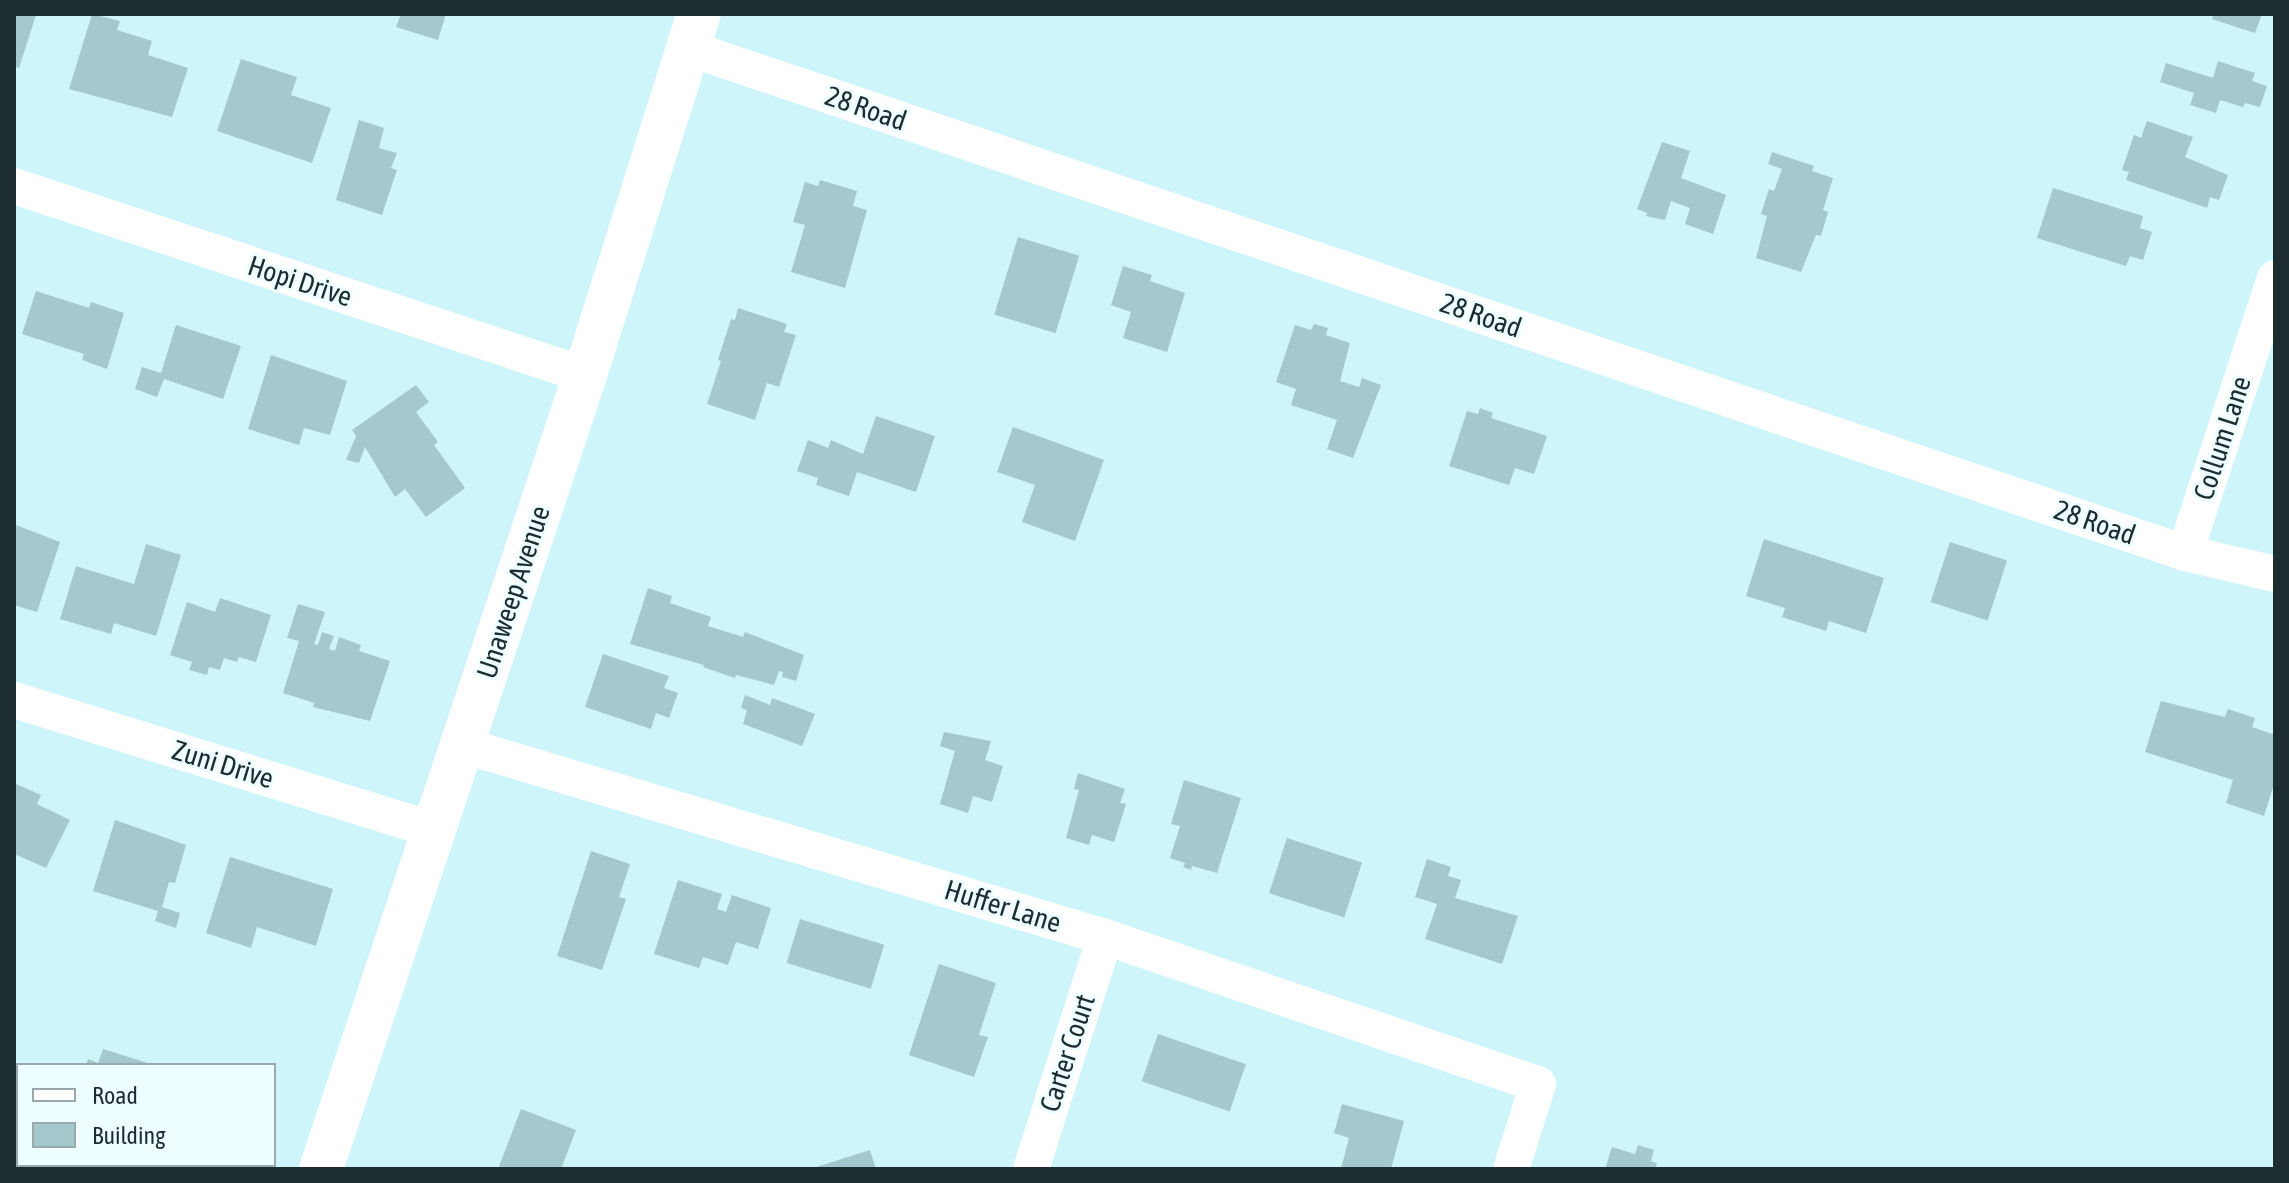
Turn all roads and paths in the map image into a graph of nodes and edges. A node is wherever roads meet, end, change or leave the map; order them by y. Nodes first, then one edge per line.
1 (694, 31) edge
2 (14, 186) edge
3 (2275, 278) edge
4 (585, 375) junction
5 (2185, 553) junction
6 (2275, 574) edge
7 (14, 700) edge
8 (462, 745) junction
9 (432, 829) junction
10 (1105, 937) junction
11 (321, 1169) edge
12 (1031, 1169) edge
13 (1511, 1169) edge

1 - 4 main road, Unaweep Avenue
1 - 5 street, 28 Road
2 - 4 street, Hopi Drive
3 - 5 street, Collum Lane
4 - 8 main road, Unaweep Avenue
5 - 6 street, 28 Road
7 - 9 street, Zuni Drive
8 - 9 main road, Unaweep Avenue
8 - 10 street, Huffer Lane
9 - 11 main road, Unaweep Avenue
10 - 12 street, Carter Court
10 - 13 street, Huffer Lane

